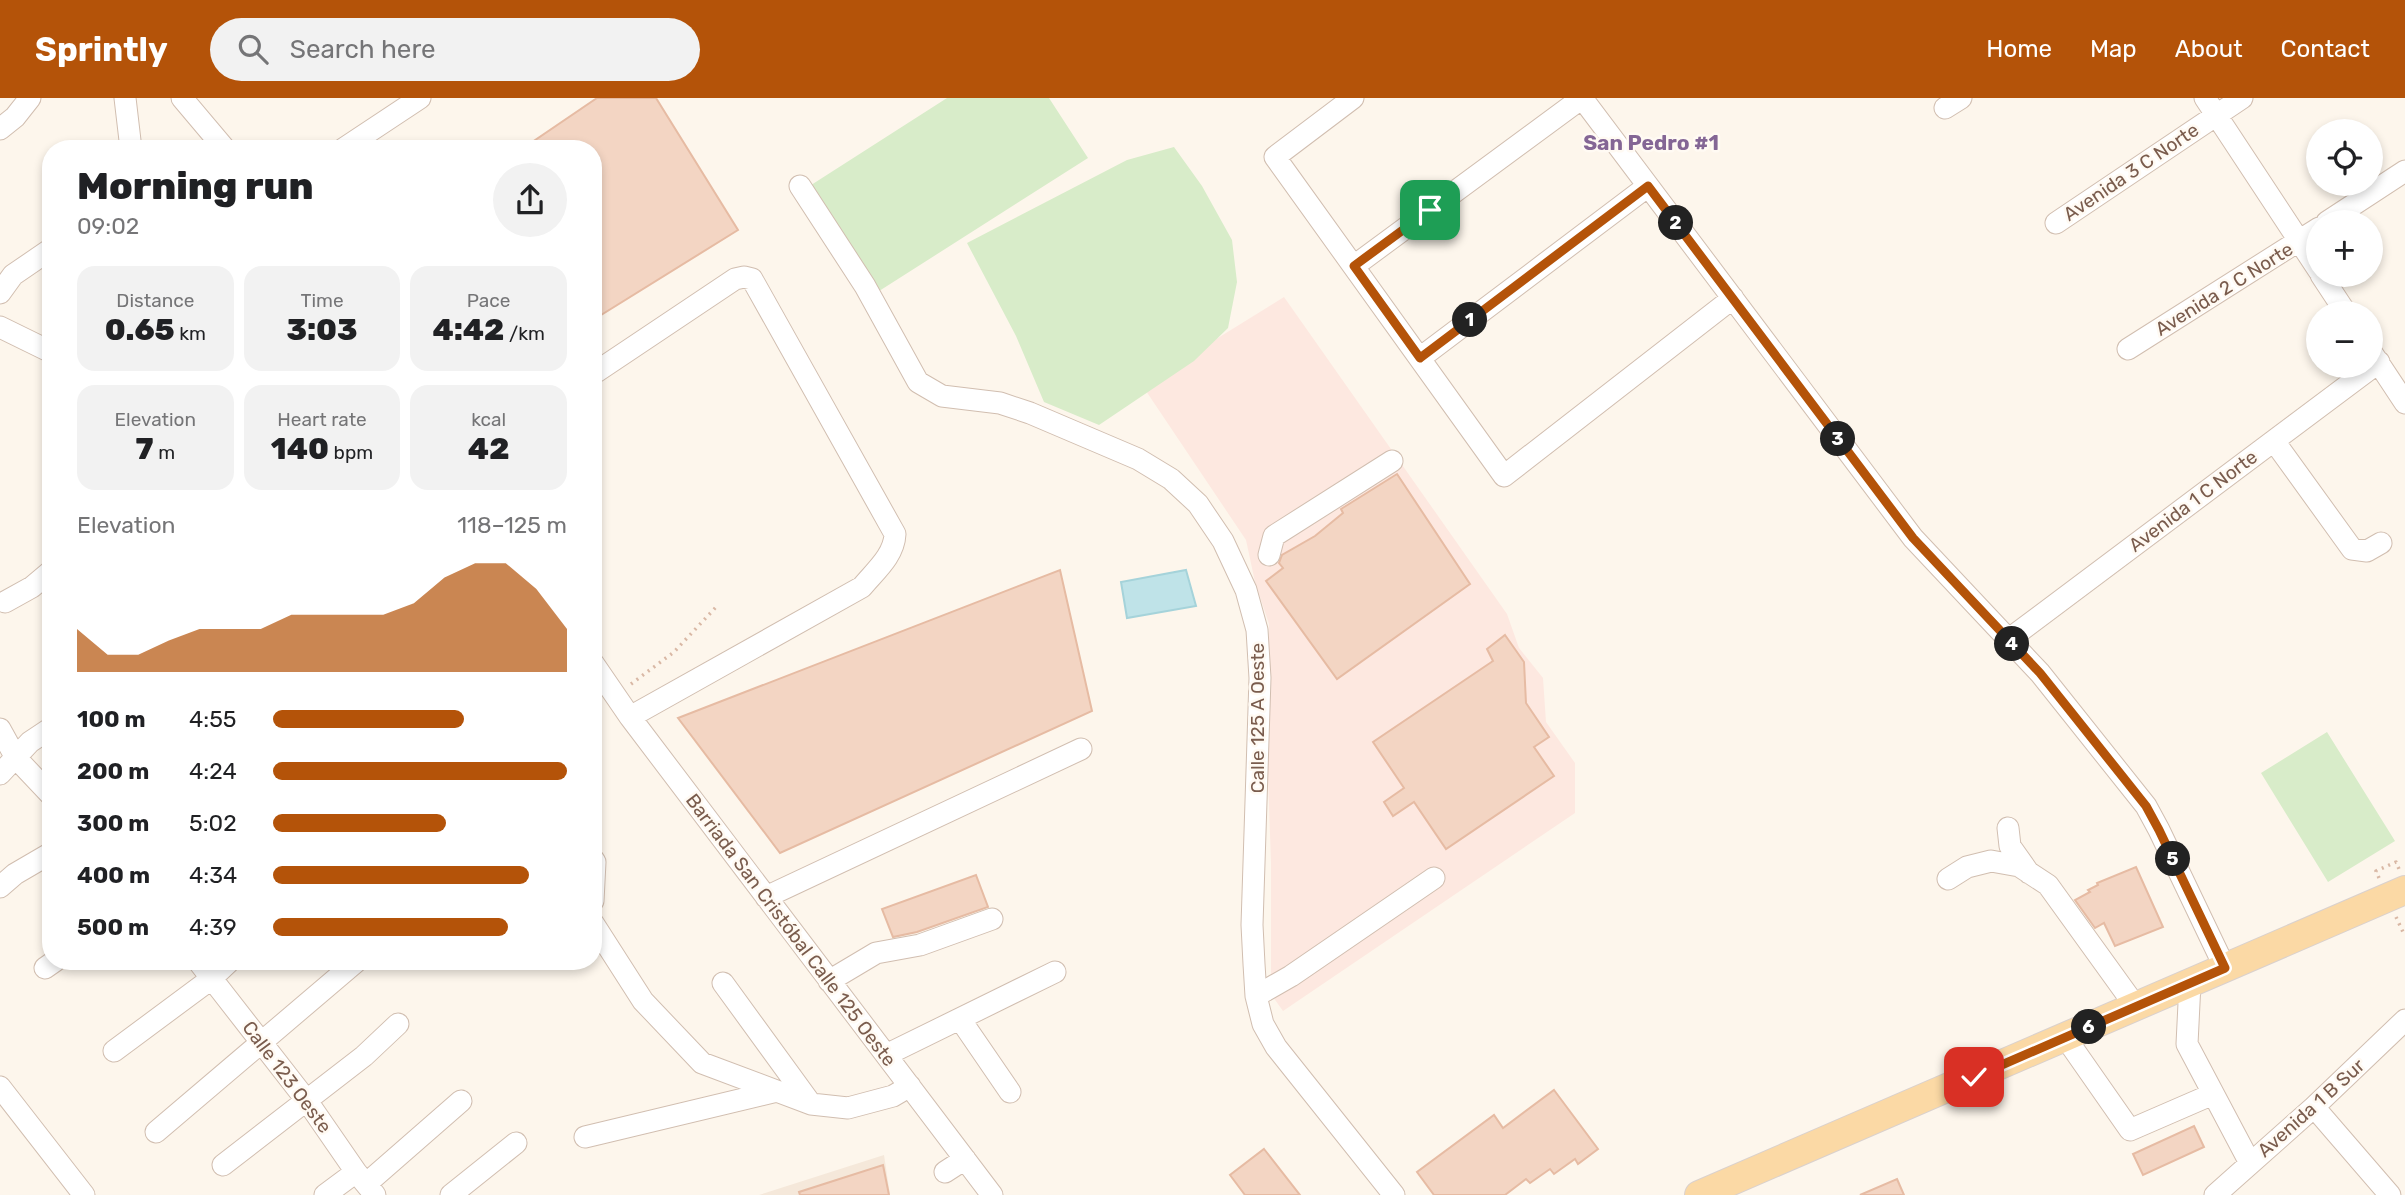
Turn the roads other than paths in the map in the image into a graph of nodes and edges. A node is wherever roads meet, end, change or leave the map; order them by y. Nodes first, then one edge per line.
1 (30, 98) edge
2 (125, 98) edge
3 (182, 98) edge
4 (419, 98) edge
5 (1353, 98) edge
6 (1582, 98) edge
7 (2242, 98) edge
8 (2211, 106) edge
9 (0, 129) edge
10 (130, 140) edge
11 (217, 140) edge
12 (356, 140) edge
13 (2405, 171) edge
14 (800, 186) dead end
15 (1648, 186) junction
16 (2346, 210) edge
17 (2056, 223) dead end
18 (2306, 236) edge
19 (2299, 241) junction
20 (2306, 252) edge
21 (42, 255) edge
22 (1354, 266) junction
23 (0, 293) edge
24 (1733, 298) junction
25 (0, 327) edge
26 (42, 348) edge
27 (2128, 349) dead end
28 (1420, 358) junction
29 (602, 368) edge
30 (2383, 369) edge
31 (2350, 378) edge
32 (2405, 403) edge
33 (2274, 441) junction
34 (1392, 461) dead end
35 (2381, 543) dead end
36 (1269, 555) dead end
37 (42, 579) edge
38 (2, 603) edge
39 (2007, 640) junction
40 (602, 676) edge
41 (630, 717) junction
42 (0, 729) edge
43 (42, 733) edge
44 (1081, 749) dead end
45 (16, 758) junction
46 (0, 774) edge
47 (42, 785) edge
48 (2008, 828) dead end
49 (42, 858) edge
50 (2029, 873) junction
51 (1434, 878) dead end
52 (1948, 879) dead end
53 (0, 887) edge
54 (2405, 890) edge
55 (766, 897) junction
56 (992, 919) dead end
57 (602, 937) edge
58 (2225, 968) junction
59 (204, 970) edge
60 (220, 970) edge
61 (346, 970) edge
62 (1055, 972) dead end
63 (211, 979) junction
64 (829, 981) junction
65 (723, 983) dead end
66 (2190, 983) junction
67 (1256, 996) junction
68 (2136, 1007) junction
69 (960, 1018) junction
70 (2405, 1020) edge
71 (398, 1024) dead end
72 (2065, 1037) junction
73 (261, 1043) junction
74 (114, 1051) dead end
75 (886, 1055) junction
76 (910, 1086) junction
77 (0, 1087) edge
78 (777, 1091) junction
79 (1010, 1092) dead end
80 (2213, 1094) junction
81 (307, 1101) junction
82 (461, 1101) dead end
83 (811, 1104) junction
84 (2314, 1107) junction
85 (156, 1132) dead end
86 (585, 1137) dead end
87 (516, 1143) dead end
88 (965, 1159) junction
89 (2250, 1163) junction
90 (223, 1165) dead end
91 (945, 1172) dead end
92 (365, 1184) edge
93 (84, 1195) edge
94 (325, 1195) edge
95 (451, 1195) edge
96 (992, 1195) edge
97 (1394, 1195) edge
98 (1699, 1195) edge
99 (2215, 1195) edge
100 (2389, 1195) edge

1 - 9 street
2 - 10 street
3 - 11 street
4 - 12 street
5 - 22 street
6 - 15 street
6 - 22 street
7 - 8 street, Avenida 3 C Norte
8 - 17 street, Avenida 3 C Norte
8 - 19 street
13 - 16 street
14 - 67 street, Calle 125 A Oeste
15 - 24 street
15 - 28 street
18 - 19 street, Avenida 2 C Norte
19 - 20 street
19 - 27 street, Avenida 2 C Norte
21 - 23 street
22 - 28 street
24 - 28 street
24 - 39 street
25 - 26 street
29 - 41 street
30 - 32 street
31 - 33 street, Avenida 1 C Norte
33 - 35 street
33 - 39 street, Avenida 1 C Norte
34 - 36 street
37 - 38 street
39 - 58 street
40 - 41 street, Barriada San Cristóbal Calle 125 Oeste
41 - 55 street, Barriada San Cristóbal Calle 125 Oeste
42 - 45 street
43 - 45 street
44 - 55 street
45 - 46 street
45 - 47 street
48 - 50 street
49 - 53 street
50 - 52 street
50 - 68 street
51 - 67 street
54 - 58 main road
55 - 64 street, Barriada San Cristóbal Calle 125 Oeste
56 - 64 street
57 - 78 street
58 - 66 main road
59 - 63 street, Calle 123 Oeste
60 - 63 street
61 - 73 street
62 - 69 street
63 - 73 street, Calle 123 Oeste
63 - 74 street
64 - 75 street, Barriada San Cristóbal Calle 125 Oeste
65 - 83 street
66 - 68 main road
66 - 80 street
67 - 97 street, Calle 125 A Oeste
68 - 72 main road
69 - 75 street
69 - 79 street
70 - 84 street, Avenida 1 B Sur
71 - 81 street
72 - 80 street
72 - 98 main road
73 - 81 street, Calle 123 Oeste
73 - 85 street
75 - 76 street, Barriada San Cristóbal Calle 125 Oeste
76 - 83 street
76 - 88 street, Barriada San Cristóbal Calle 125 Oeste
77 - 93 street
78 - 83 street
78 - 86 street
80 - 89 street
81 - 90 street
81 - 92 street, Calle 123 Oeste
82 - 92 street
84 - 89 street, Avenida 1 B Sur
84 - 100 street
87 - 95 street
88 - 91 street
88 - 96 street, Barriada San Cristóbal Calle 125 Oeste
89 - 99 street, Avenida 1 B Sur
92 - 94 street

